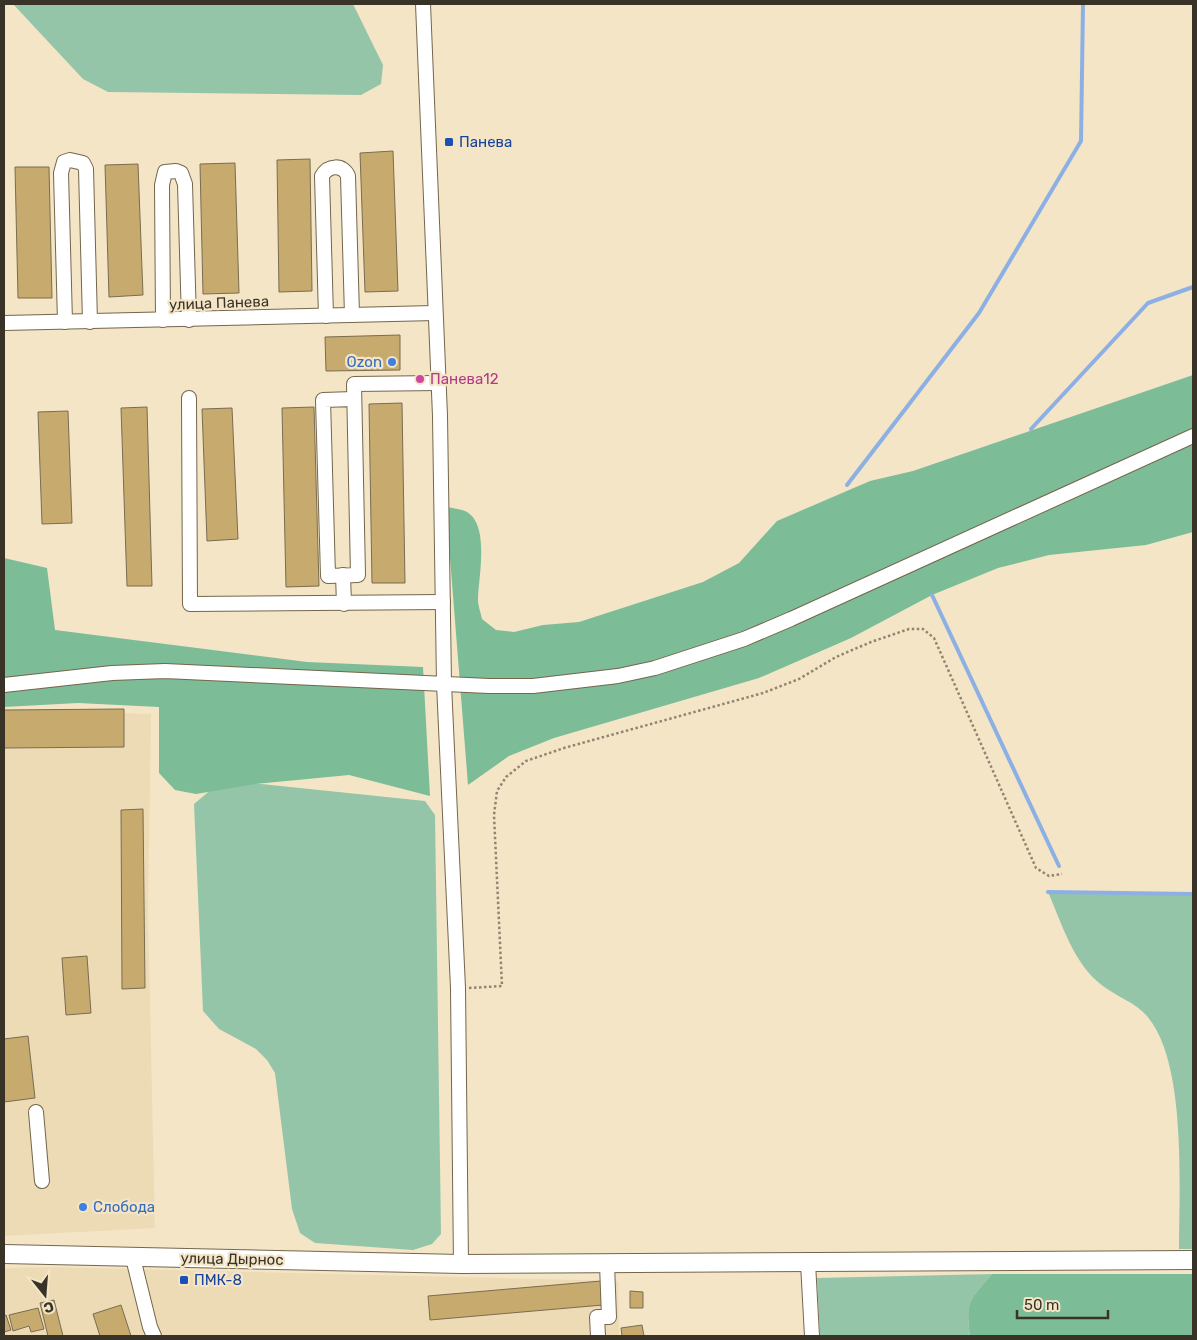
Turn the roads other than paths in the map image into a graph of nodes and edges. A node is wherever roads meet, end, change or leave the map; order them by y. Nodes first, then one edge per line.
1 (423, 4) edge
2 (435, 313) junction
3 (352, 315) junction
4 (326, 316) junction
5 (163, 320) junction
6 (189, 320) junction
7 (64, 322) junction
8 (90, 322) junction
9 (4, 323) edge
10 (438, 383) junction
11 (189, 398) dead end
12 (354, 399) junction
13 (1193, 436) edge
14 (343, 576) junction
15 (443, 602) junction
16 (344, 604) junction
17 (444, 684) junction
18 (4, 685) edge
19 (36, 1112) dead end
20 (42, 1180) dead end
21 (4, 1254) edge
22 (133, 1258) junction
23 (1193, 1260) edge
24 (808, 1263) junction
25 (461, 1264) junction
26 (606, 1264) junction
27 (154, 1336) edge
28 (598, 1336) edge
29 (812, 1336) edge

1 - 2 street
2 - 3 street, улица Панева
2 - 10 street
3 - 4 street, улица Панева
3 - 4 street
4 - 6 street, улица Панева
5 - 6 street, улица Панева
5 - 6 street
5 - 8 street, улица Панева
7 - 8 street, улица Панева
7 - 8 street
7 - 9 street, улица Панева
10 - 12 street
10 - 15 street
11 - 16 street
12 - 14 street
12 - 14 street
13 - 17 street
14 - 16 street
15 - 16 street
15 - 17 street
17 - 18 street
17 - 25 street
19 - 20 street
21 - 22 main road, улица Дырнос
22 - 25 main road, улица Дырнос
22 - 27 street
23 - 24 main road, улица Дырнос
24 - 26 main road, улица Дырнос
24 - 29 street
25 - 26 main road, улица Дырнос
26 - 28 street

